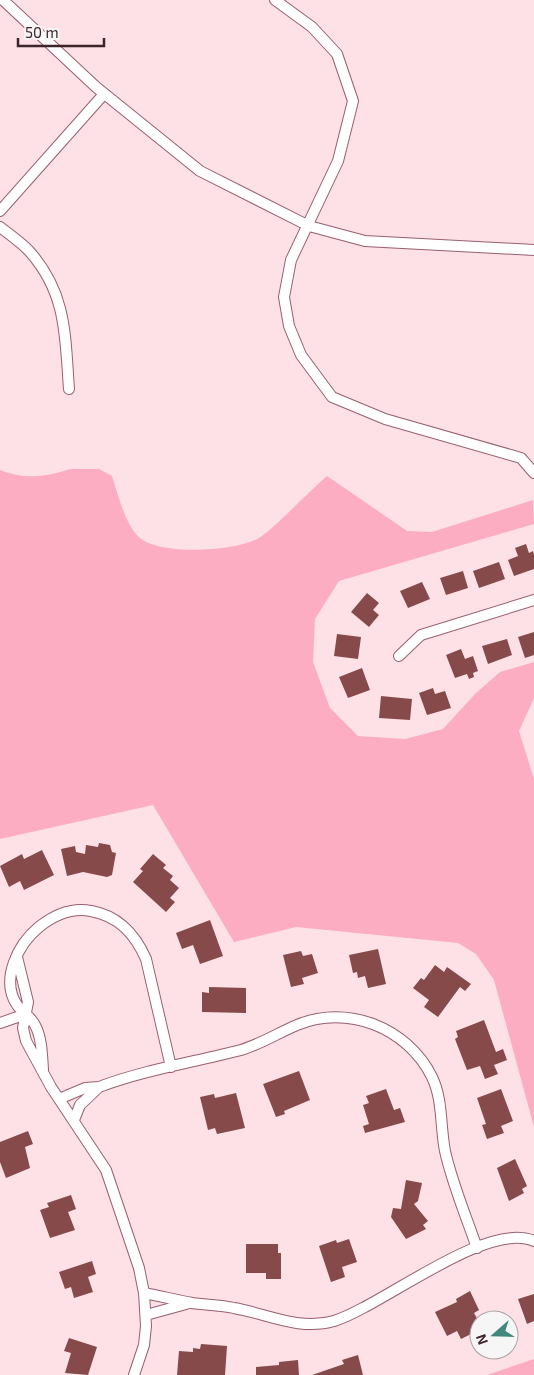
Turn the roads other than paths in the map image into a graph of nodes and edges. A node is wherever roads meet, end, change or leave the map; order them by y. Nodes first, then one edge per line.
1 (3, 0) edge
2 (275, 0) edge
3 (104, 94) junction
4 (0, 210) edge
5 (309, 226) junction
6 (0, 227) edge
7 (534, 250) edge
8 (68, 389) dead end
9 (534, 473) edge
10 (534, 600) edge
11 (399, 656) dead end
12 (26, 1014) junction
13 (0, 1023) edge
14 (171, 1067) junction
15 (99, 1087) junction
16 (59, 1098) junction
17 (74, 1120) junction
18 (531, 1236) edge
19 (477, 1248) junction
20 (144, 1293) junction
21 (192, 1303) junction
22 (146, 1315) junction
23 (134, 1375) edge

1 - 3 street
2 - 5 street
3 - 4 street
3 - 5 street
5 - 7 street
5 - 9 street
6 - 8 street
10 - 11 street
12 - 13 street
12 - 14 street
12 - 16 street
14 - 15 street
14 - 19 street
15 - 16 street
15 - 17 street
16 - 17 street
17 - 20 street
18 - 19 street
19 - 21 street
20 - 21 street
20 - 22 street
21 - 22 street
22 - 23 street

